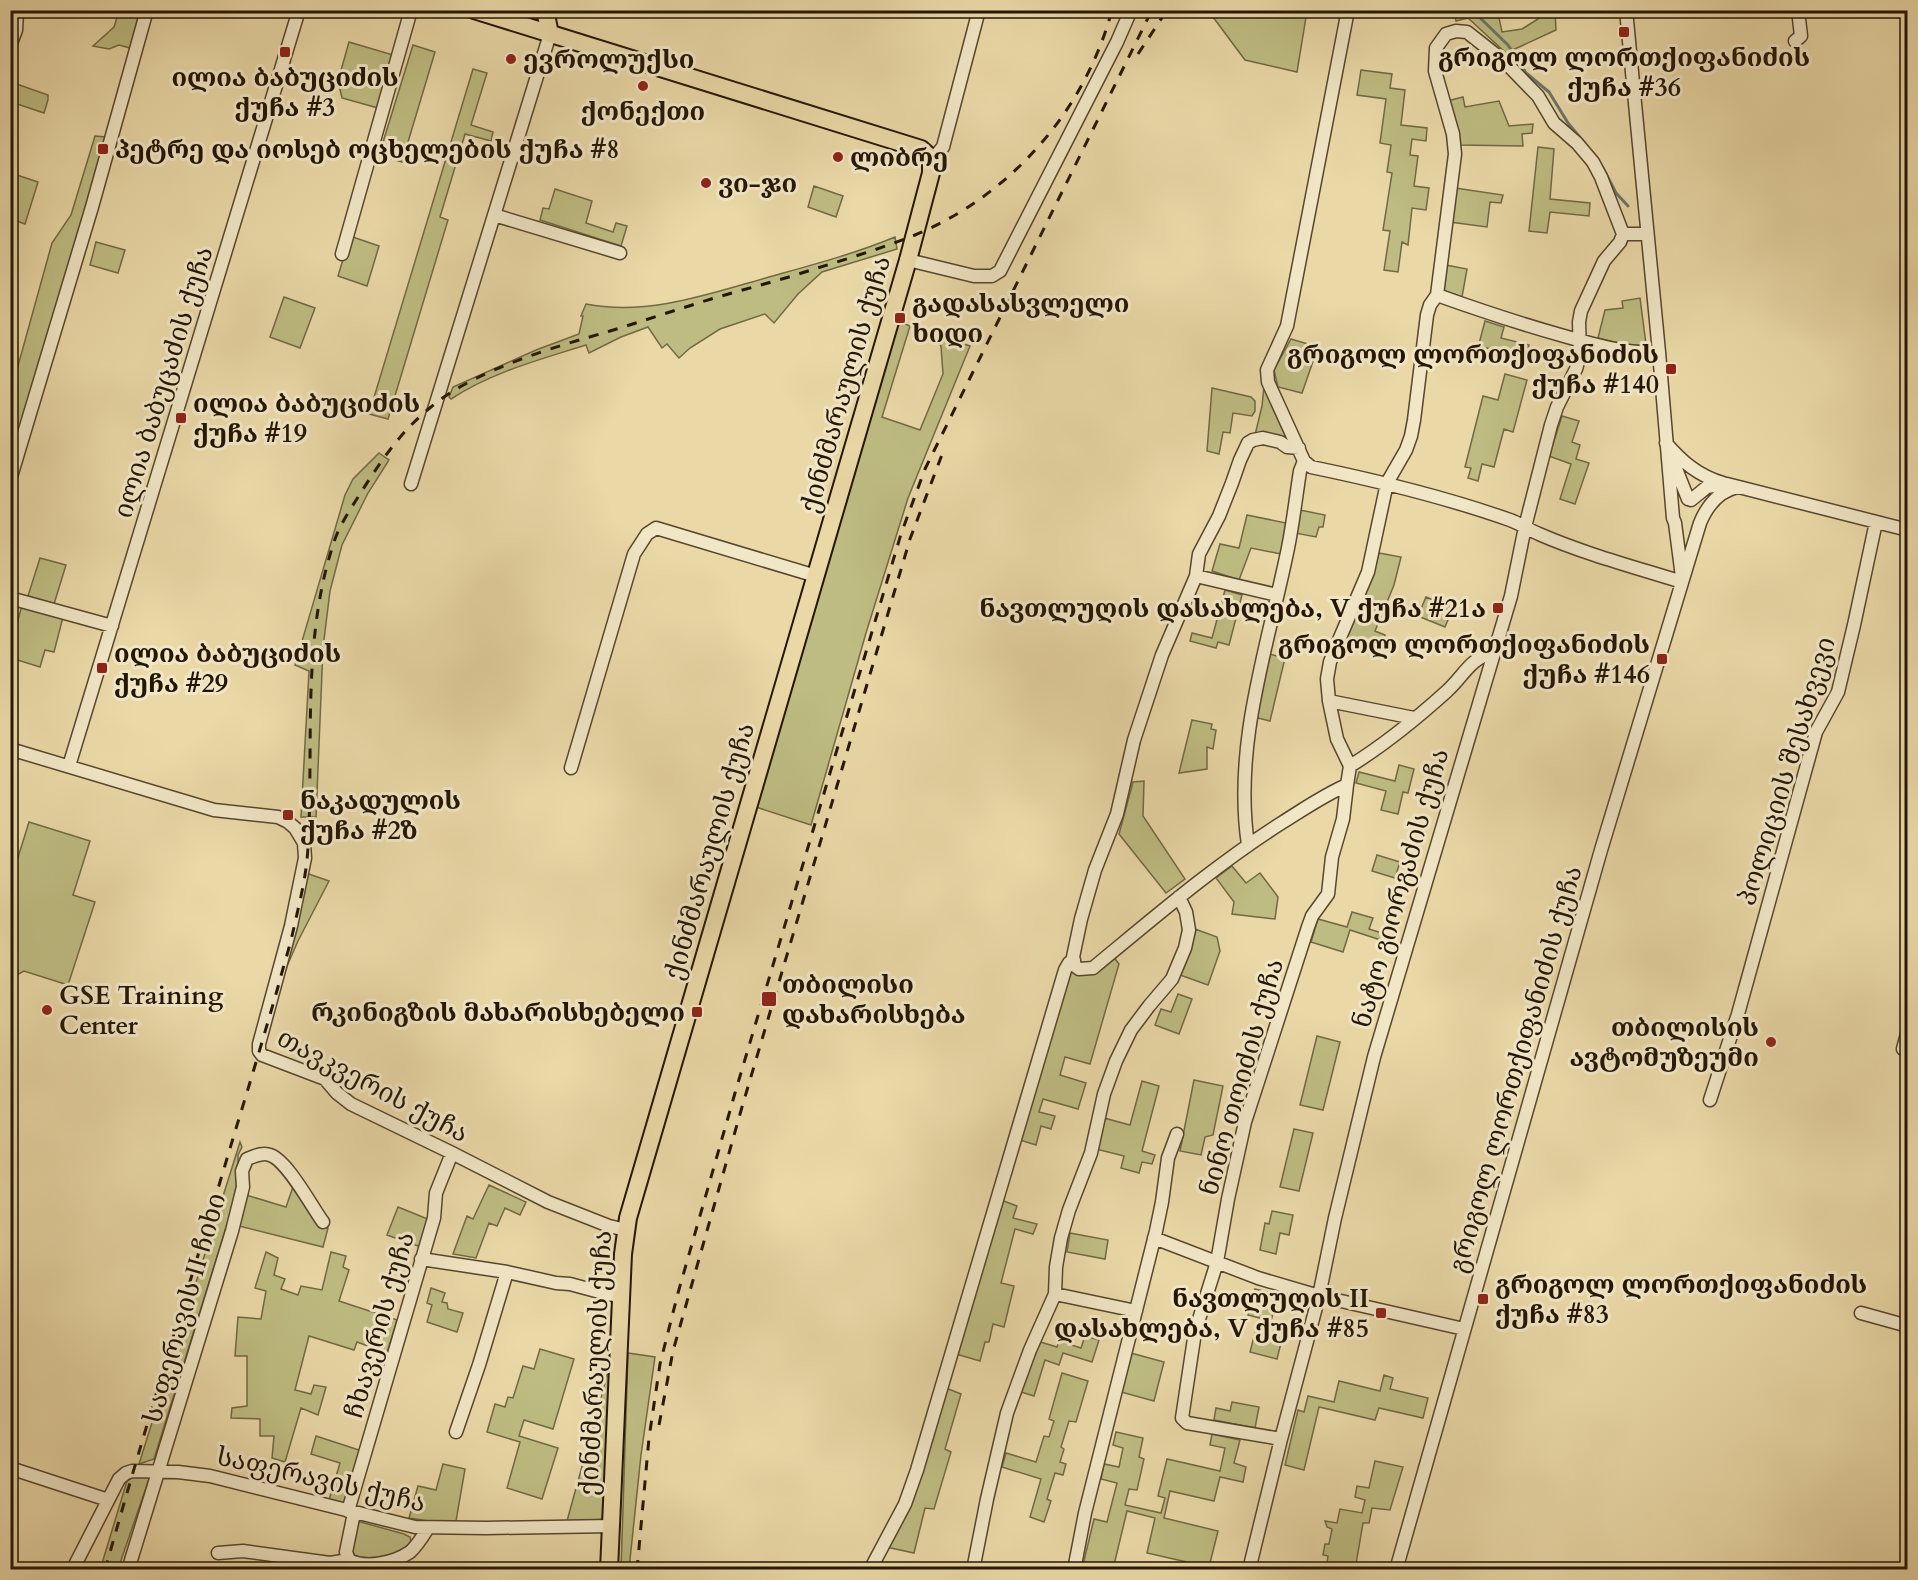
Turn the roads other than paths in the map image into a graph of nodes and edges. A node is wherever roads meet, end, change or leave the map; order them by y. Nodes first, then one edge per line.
1 (12, 10) edge
2 (147, 10) edge
3 (299, 10) edge
4 (411, 10) edge
5 (474, 10) edge
6 (545, 10) edge
7 (979, 10) edge
8 (1131, 10) edge
9 (1348, 10) edge
10 (1626, 10) edge
11 (1798, 10) edge
12 (550, 34) junction
13 (1795, 41) dead end
14 (10, 46) edge
15 (931, 158) junction
16 (494, 215) junction
17 (1623, 234) junction
18 (1647, 234) junction
19 (620, 253) dead end
20 (342, 254) dead end
21 (908, 260) junction
22 (1437, 295) junction
23 (1581, 341) junction
24 (1659, 352) junction
25 (1666, 443) junction
26 (1299, 448) junction
27 (1304, 461) junction
28 (10, 480) edge
29 (1388, 483) junction
30 (411, 484) dead end
31 (1732, 485) junction
32 (1690, 499) junction
33 (1674, 517) junction
34 (1701, 520) junction
35 (1876, 522) junction
36 (1525, 527) junction
37 (1908, 530) edge
38 (816, 576) junction
39 (1196, 576) junction
40 (1682, 582) junction
41 (1277, 595) junction
42 (10, 598) edge
43 (112, 626) junction
44 (1494, 651) junction
45 (1329, 701) junction
46 (1414, 718) junction
47 (10, 748) edge
48 (69, 766) junction
49 (1350, 766) junction
50 (571, 768) dead end
51 (1347, 785) junction
52 (1248, 845) junction
53 (1179, 897) junction
54 (1074, 960) junction
55 (1908, 1030) edge
56 (1903, 1049) dead end
57 (1710, 1100) dead end
58 (1177, 1134) dead end
59 (452, 1153) junction
60 (323, 1222) dead end
61 (626, 1230) junction
62 (1154, 1238) junction
63 (421, 1259) junction
64 (1217, 1262) junction
65 (507, 1272) junction
66 (1055, 1294) junction
67 (622, 1296) junction
68 (1319, 1296) junction
69 (1136, 1311) junction
70 (1861, 1313) dead end
71 (1908, 1326) edge
72 (1464, 1329) junction
73 (456, 1431) dead end
74 (1281, 1439) junction
75 (10, 1468) edge
76 (159, 1471) junction
77 (108, 1500) junction
78 (351, 1512) junction
79 (612, 1526) junction
80 (428, 1528) junction
81 (218, 1553) dead end
82 (348, 1560) junction
83 (75, 1569) edge
84 (128, 1569) edge
85 (609, 1569) edge
86 (870, 1569) edge
87 (973, 1569) edge
88 (1074, 1569) edge
89 (1249, 1569) edge
90 (1395, 1569) edge

1 - 14 street
2 - 28 street
3 - 43 street, ილია ბაბუცაძის ქუჩა
4 - 20 street
5 - 12 main road
6 - 12 main road
7 - 15 street
8 - 21 street
9 - 26 street
10 - 18 street, გრიგოლ ლორთქიფანიძის ქუჩა
11 - 13 street
12 - 15 main road
12 - 16 street
15 - 21 main road, ქინძმარაულის ქუჩა
16 - 19 street
16 - 30 street
17 - 18 street
17 - 22 street
17 - 23 street, ნატო გიორგაძის ქუჩა
18 - 24 street, გრიგოლ ლორთქიფანიძის ქუჩა
21 - 38 main road, ქინძმარაულის ქუჩა
22 - 23 street
22 - 29 street
23 - 24 street
23 - 36 street, ნატო გიორგაძის ქუჩა
24 - 25 street, გრიგოლ ლორთქიფანიძის ქუჩა
25 - 31 street
25 - 32 street, გრიგოლ ლორთქიფანიძის ქუჩა
25 - 33 street, გრიგოლ ლორთქიფანიძის ქუჩა
26 - 27 street
26 - 39 street
27 - 29 street
27 - 41 street
29 - 36 street
29 - 45 street
31 - 32 street
31 - 34 street
31 - 35 street
32 - 33 street
32 - 34 street
33 - 34 street
33 - 40 street, გრიგოლ ლორთქიფანიძის ქუჩა
34 - 40 street, გრიგოლ ლორთქიფანიძის ქუჩა
35 - 37 street
35 - 57 street, პოლიციის შესახვევი
36 - 40 street
36 - 44 street, ნატო გიორგაძის ქუჩა
38 - 50 street
38 - 61 main road, ქინძმარაულის ქუჩა
39 - 41 street
39 - 54 street
40 - 72 street, გრიგოლ ლორთქიფანიძის ქუჩა
41 - 52 street
42 - 43 street
43 - 48 street, ილია ბაბუცაძის ქუჩა
44 - 46 street
44 - 68 street, ნატო გიორგაძის ქუჩა
45 - 46 street
45 - 49 street
46 - 49 street
47 - 48 street
48 - 59 street, თავკვერის ქუჩა
49 - 51 street, ნინო თოიძის ქუჩა
51 - 52 street
51 - 64 street, ნინო თოიძის ქუჩა
52 - 53 street
53 - 54 street
53 - 66 street
54 - 86 street
55 - 56 street
58 - 62 street
59 - 61 street, თავკვერის ქუჩა
59 - 63 street, ჩხავერის ქუჩა
60 - 76 street, საფერავის II ჩიხი
61 - 67 main road, ქინძმარაულის ქუჩა
62 - 64 street
62 - 69 street
63 - 65 street
63 - 78 street, ჩხავერის ქუჩა
64 - 68 street
64 - 74 street, ნინო თოიძის ქუჩა
65 - 67 street
65 - 73 street
66 - 69 street
66 - 87 street
67 - 79 main road, ქინძმარაულის ქუჩა
68 - 72 street
68 - 74 street, ნატო გიორგაძის ქუჩა
69 - 88 street
70 - 71 street
72 - 90 street, გრიგოლ ლორთქიფანიძის ქუჩა
74 - 89 street, ნატო გიორგაძის ქუჩა
75 - 77 street
76 - 77 street, საფერავის ქუჩა
76 - 78 street, საფერავის ქუჩა
76 - 84 street
77 - 83 street
78 - 80 street, საფერავის ქუჩა
78 - 82 street, ჩხავერის ქუჩა
79 - 80 street, საფერავის ქუჩა
79 - 85 main road, ქინძმარაულის ქუჩა
80 - 82 street
81 - 82 street

